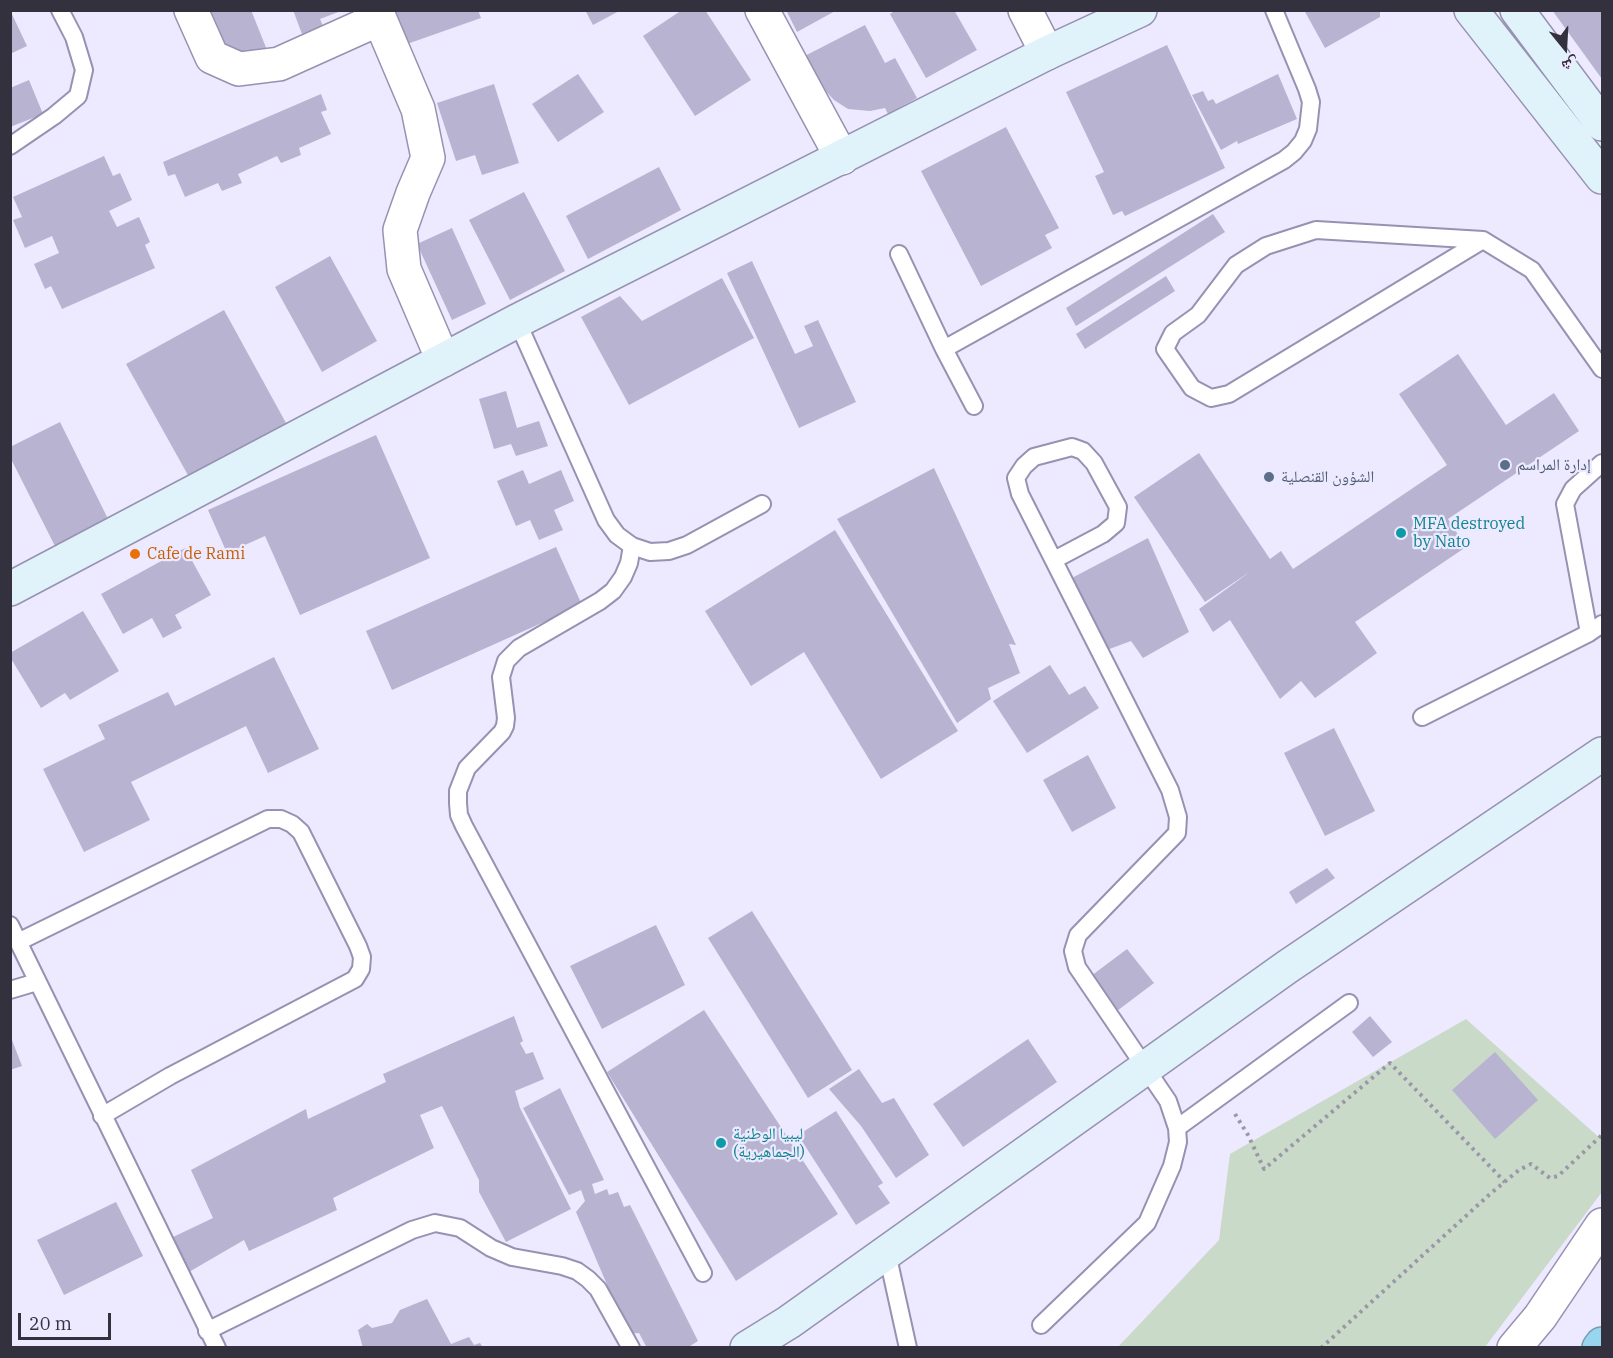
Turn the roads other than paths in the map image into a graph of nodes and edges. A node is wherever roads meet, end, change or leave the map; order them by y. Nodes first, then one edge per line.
1 (60, 10) edge
2 (191, 10) edge
3 (762, 10) edge
4 (1025, 10) edge
5 (1140, 10) edge
6 (1274, 10) edge
7 (1471, 10) edge
8 (1517, 10) edge
9 (378, 15) edge
10 (1047, 53) junction
11 (1602, 124) edge
12 (10, 146) edge
13 (842, 158) junction
14 (1602, 177) edge
15 (1483, 240) junction
16 (899, 254) dead end
17 (517, 321) junction
18 (944, 349) junction
19 (443, 360) junction
20 (1602, 369) edge
21 (974, 405) dead end
22 (1602, 463) edge
23 (762, 504) dead end
24 (632, 546) junction
25 (1054, 560) junction
26 (10, 589) edge
27 (1595, 629) edge
28 (1422, 717) dead end
29 (1602, 754) edge
30 (10, 925) edge
31 (18, 942) junction
32 (37, 982) junction
33 (10, 990) edge
34 (1349, 1003) dead end
35 (1146, 1068) junction
36 (102, 1116) junction
37 (1177, 1128) junction
38 (1602, 1225) edge
39 (887, 1252) junction
40 (703, 1273) dead end
41 (1041, 1325) dead end
42 (207, 1331) junction
43 (1602, 1344) edge
44 (217, 1347) edge
45 (631, 1347) edge
46 (747, 1347) edge
47 (908, 1347) edge
48 (1514, 1347) edge
49 (1599, 1347) edge

1 - 12 lane
2 - 9 street
3 - 13 street
4 - 10 street
5 - 10 main road
6 - 18 lane
7 - 14 main road
8 - 11 main road
9 - 19 street
10 - 13 main road
13 - 17 main road
15 - 15 lane
15 - 20 lane
16 - 18 lane
17 - 19 main road
17 - 24 lane
18 - 21 lane
19 - 26 main road
22 - 27 lane
23 - 24 lane
24 - 40 lane
25 - 25 lane
25 - 35 lane
27 - 28 lane
29 - 35 main road
30 - 31 lane
31 - 32 lane
31 - 36 lane
32 - 33 lane
32 - 36 lane
34 - 37 lane
35 - 37 lane
35 - 39 main road
36 - 42 lane
37 - 41 lane
38 - 48 street
39 - 46 main road
39 - 47 lane
42 - 44 lane
42 - 45 lane
43 - 49 highway

